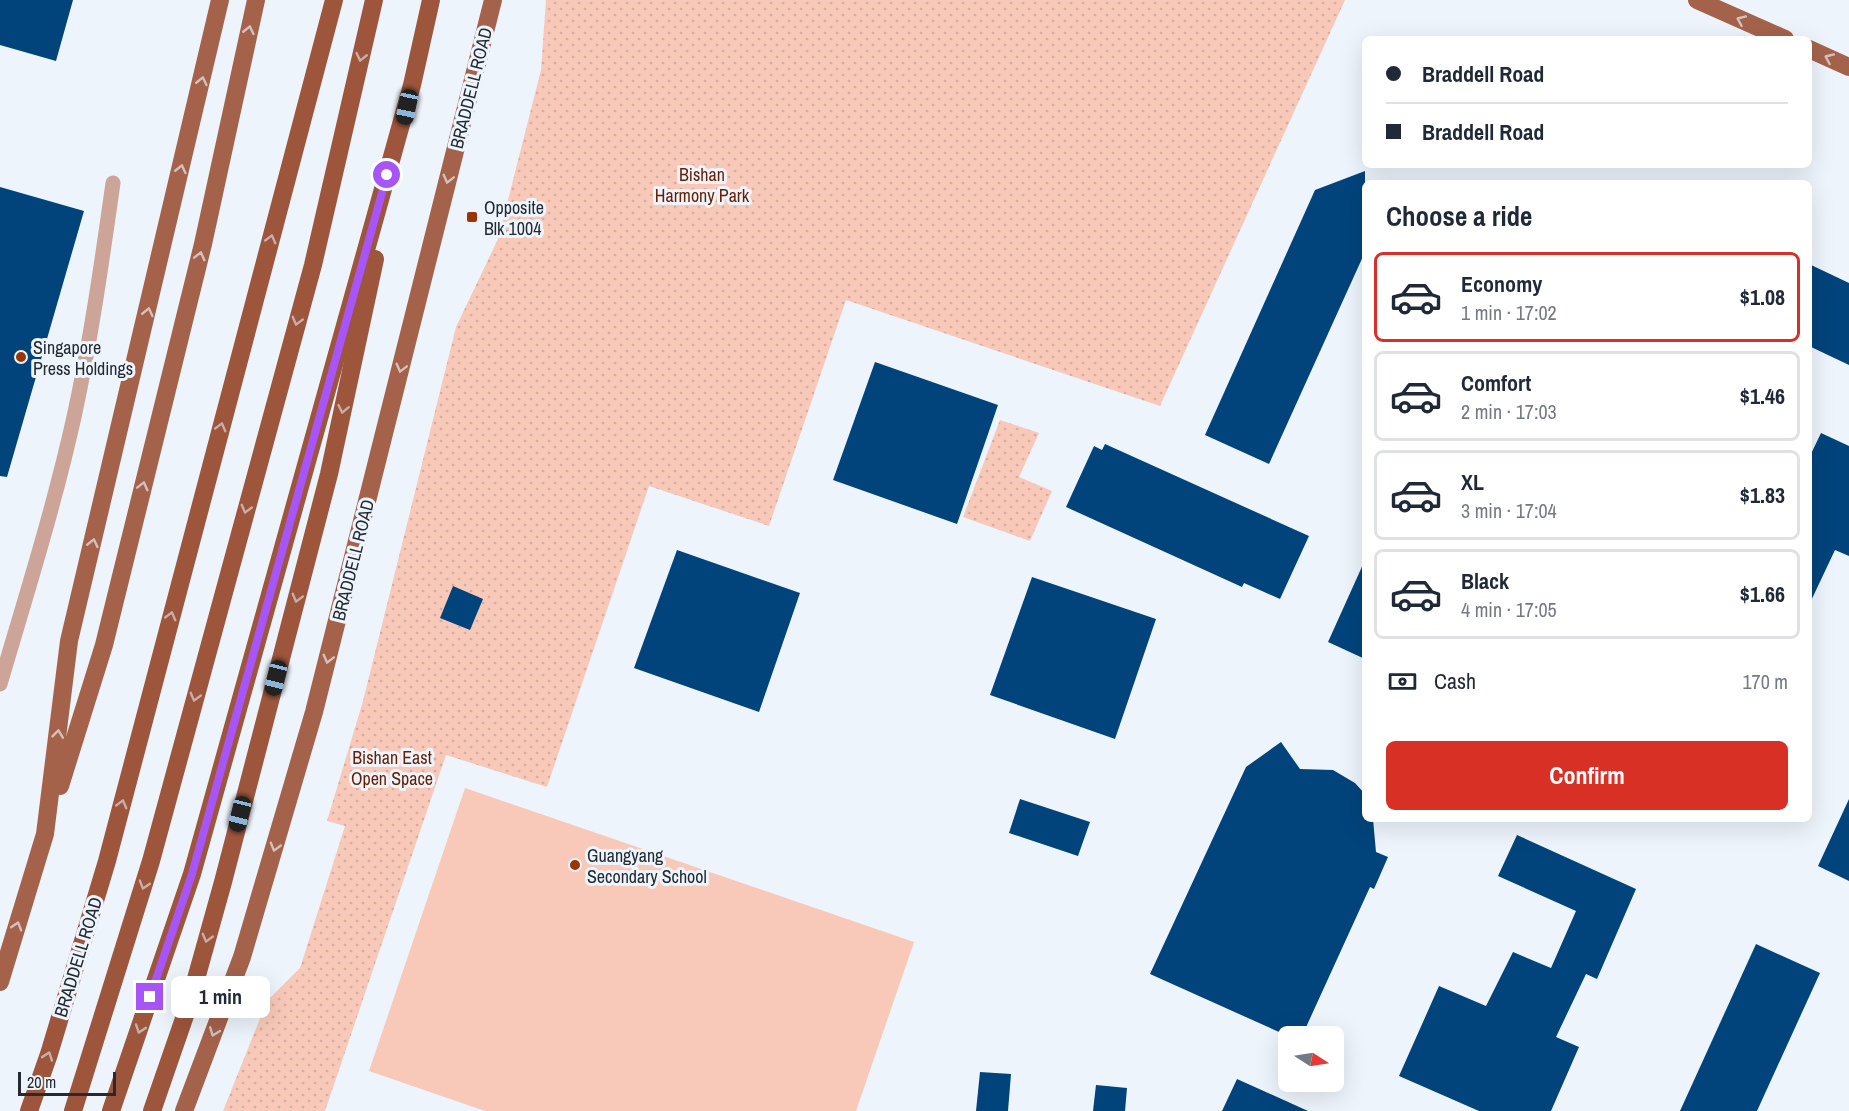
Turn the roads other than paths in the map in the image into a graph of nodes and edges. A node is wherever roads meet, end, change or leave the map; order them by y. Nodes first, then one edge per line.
1 (220, 0) edge
2 (256, 0) edge
3 (334, 0) edge
4 (374, 0) edge
5 (431, 0) edge
6 (493, 0) edge
7 (1697, 0) edge
8 (1778, 36) edge
9 (1812, 50) edge
10 (1849, 67) edge
11 (412, 85) junction
12 (113, 183) dead end
13 (0, 684) edge
14 (45, 834) junction
15 (0, 982) edge
16 (29, 1111) edge
17 (72, 1111) edge
18 (111, 1111) edge
19 (152, 1111) edge
20 (184, 1111) edge

14 -> 1 main road
14 -> 2 main road
16 -> 3 highway, BRADDELL ROAD
4 -> 17 highway
5 - 11 highway
6 -> 20 main road, BRADDELL ROAD
8 -> 7 main road
10 -> 9 main road
11 -> 18 highway
11 -> 19 highway
12 - 13 lane
15 -> 14 main road

